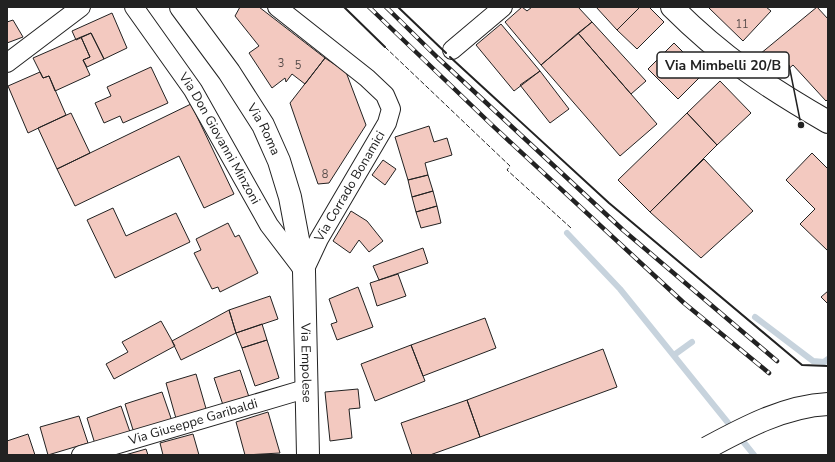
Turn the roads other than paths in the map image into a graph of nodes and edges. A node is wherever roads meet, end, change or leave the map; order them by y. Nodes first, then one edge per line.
1 (81, 7) edge
2 (134, 7) edge
3 (181, 7) edge
4 (277, 7) edge
5 (503, 7) edge
6 (672, 7) edge
7 (452, 50) dead end
8 (7, 63) edge
9 (828, 122) edge
10 (304, 271) junction
11 (306, 389) junction
12 (828, 404) edge
13 (81, 455) edge
14 (308, 455) edge
15 (695, 455) edge

1 - 8 street
2 - 10 street, Via Don Giovanni Minzoni
3 - 10 main road, Via Roma
4 - 10 street, Via Corrado Bonamici
5 - 7 street
6 - 9 main road
10 - 11 main road, Via Empolese
11 - 13 street, Via Giuseppe Garibaldi
11 - 14 main road, Via Empolese
12 - 15 main road, bridge

